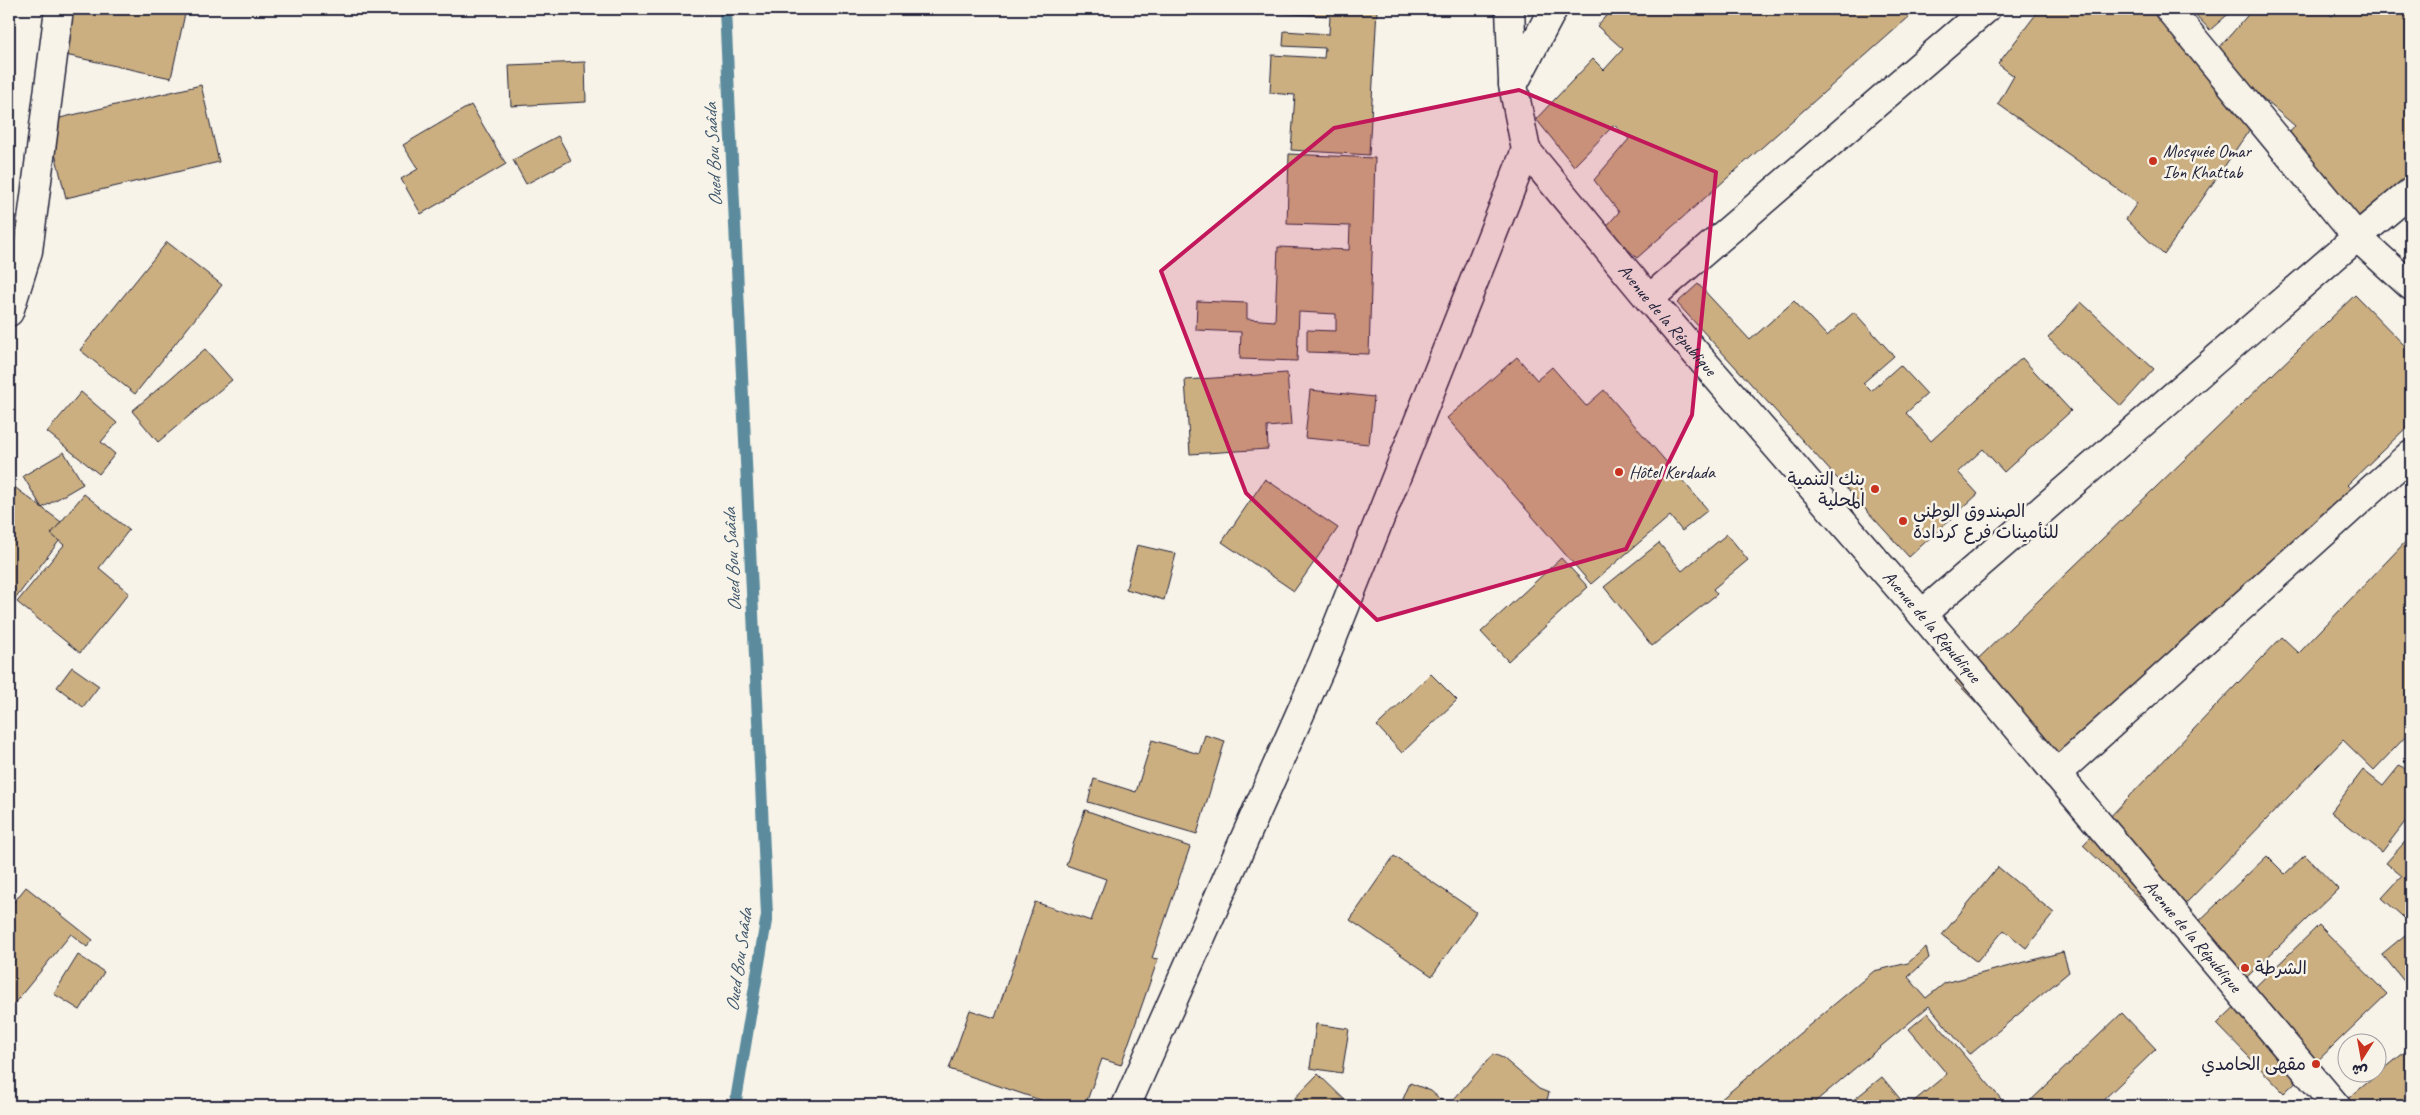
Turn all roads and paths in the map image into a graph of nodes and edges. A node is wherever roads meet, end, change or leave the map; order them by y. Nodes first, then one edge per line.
1 (59, 9) edge
2 (1510, 9) edge
3 (1553, 9) edge
4 (1986, 9) edge
5 (2169, 9) edge
6 (1513, 85) junction
7 (1526, 150) junction
8 (2411, 192) edge
9 (2357, 237) junction
10 (2411, 286) edge
11 (1649, 299) junction
12 (9, 312) edge
13 (2411, 454) edge
14 (1922, 614) junction
15 (2056, 774) junction
16 (1126, 1106) edge
17 (2336, 1106) edge

1 - 12 street
2 - 6 street
3 - 6 street
4 - 11 street
5 - 9 street
6 - 7 street
7 - 11 street, Avenue de la République
7 - 16 street
8 - 9 street
9 - 10 street
9 - 14 street
11 - 14 street, Avenue de la République
13 - 15 street
14 - 15 street, Avenue de la République
15 - 17 street, Avenue de la République

